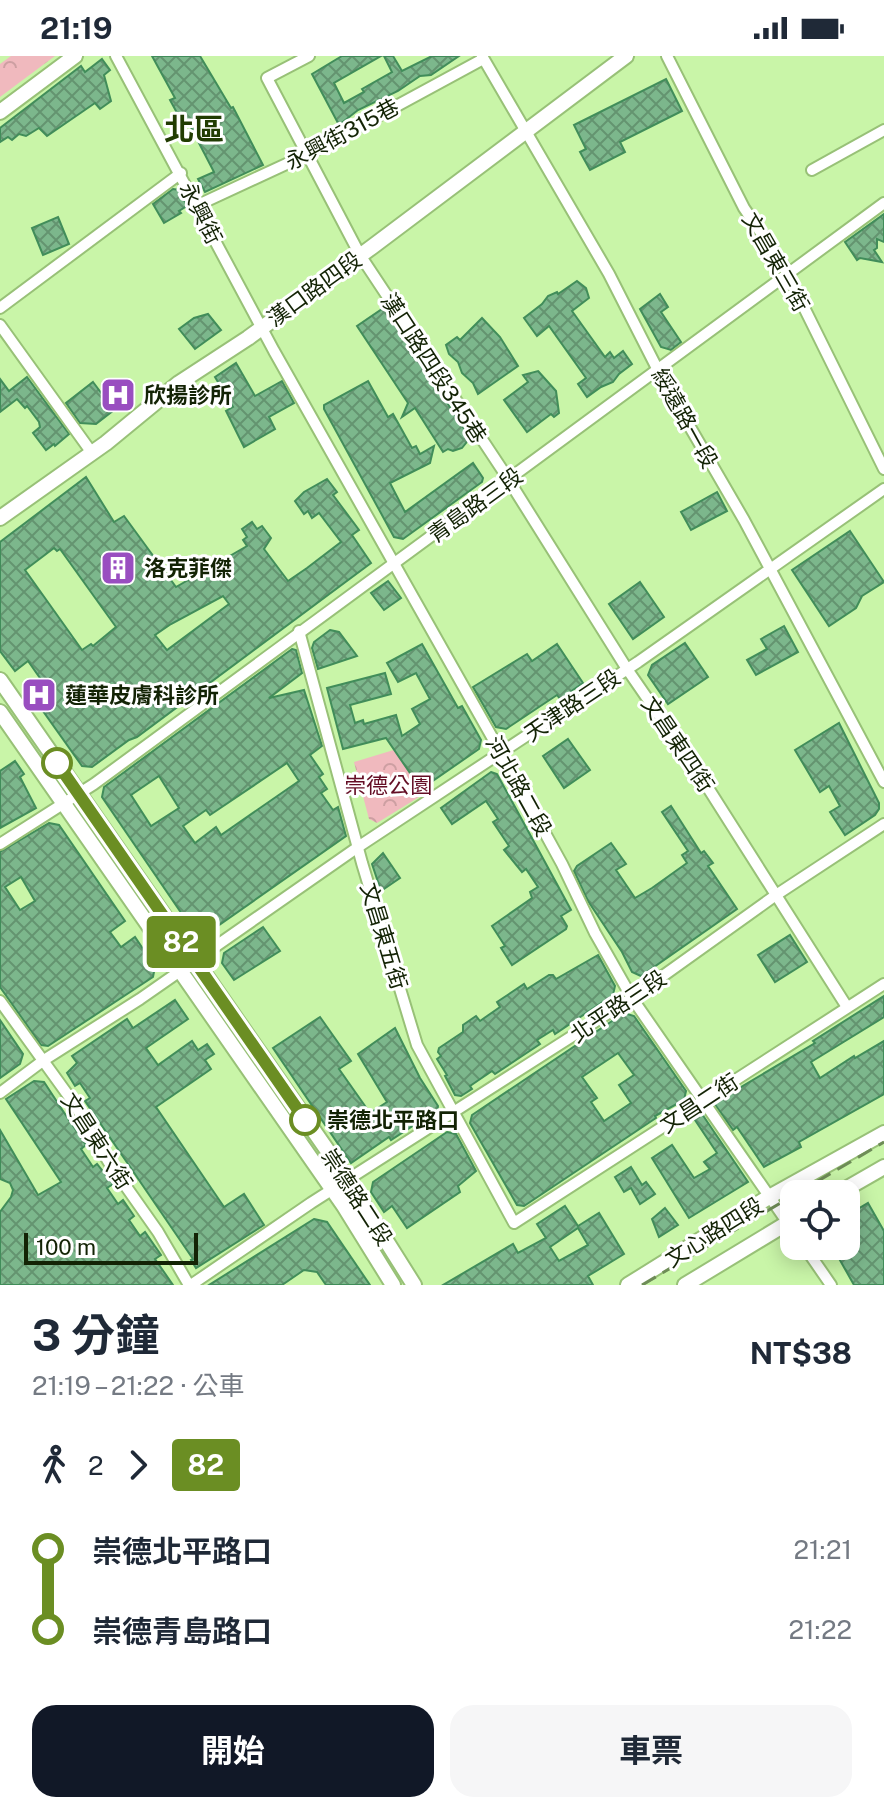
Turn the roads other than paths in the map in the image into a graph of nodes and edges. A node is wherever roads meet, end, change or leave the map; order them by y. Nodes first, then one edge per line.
1 (75, 56) edge
2 (116, 56) edge
3 (309, 56) edge
4 (626, 56) edge
5 (667, 56) edge
6 (482, 57) edge
7 (0, 112) edge
8 (884, 130) edge
9 (525, 132) junction
10 (308, 154) junction
11 (812, 170) dead end
12 (181, 173) junction
13 (884, 203) edge
14 (198, 205) junction
15 (360, 255) junction
16 (786, 275) junction
17 (0, 308) edge
18 (0, 325) edge
19 (261, 328) junction
20 (657, 369) junction
21 (92, 453) junction
22 (884, 469) edge
23 (508, 481) junction
24 (884, 489) edge
25 (0, 518) edge
26 (393, 564) junction
27 (770, 570) junction
28 (299, 631) junction
29 (627, 669) junction
30 (0, 680) edge
31 (0, 712) edge
32 (501, 753) junction
33 (884, 782) edge
34 (80, 795) junction
35 (65, 805) junction
36 (884, 824) edge
37 (0, 844) edge
38 (358, 847) junction
39 (776, 895) junction
40 (195, 961) junction
41 (178, 972) junction
42 (884, 984) edge
43 (632, 998) junction
44 (0, 1001) edge
45 (847, 1007) junction
46 (44, 1060) junction
47 (0, 1093) edge
48 (703, 1100) junction
49 (455, 1112) junction
50 (884, 1133) edge
51 (884, 1167) edge
52 (348, 1180) junction
53 (860, 1181) edge
54 (332, 1190) junction
55 (769, 1197) junction
56 (780, 1210) edge
57 (514, 1223) joint
58 (780, 1231) edge
59 (814, 1260) edge
60 (190, 1285) edge
61 (393, 1285) edge
62 (414, 1285) edge
63 (628, 1285) edge
64 (685, 1285) edge
65 (831, 1285) edge

1 - 7 main road
2 - 12 street, 永興街
3 - 10 street, 漢口路四段345巷
4 - 9 main road, 漢口路四段
5 - 16 street, 文昌東三街
6 - 9 street, 綏遠路一段
6 - 10 street, 永興街315巷
8 - 11 street
9 - 15 main road, 漢口路四段
9 - 20 street, 綏遠路一段
10 - 14 street, 永興街315巷
10 - 15 street, 漢口路四段345巷
12 - 14 street, 永興街
12 - 17 street
13 - 16 street, 青島路三段
14 - 19 street, 永興街
15 - 19 main road, 漢口路四段
15 - 23 street, 漢口路四段345巷
16 - 20 street, 青島路三段
16 - 22 street, 文昌東三街
18 - 21 street
19 - 21 main road, 漢口路四段
19 - 26 street, 河北路二段
20 - 23 street, 青島路三段
20 - 27 street, 綏遠路一段
21 - 25 main road, 漢口路四段
23 - 26 street, 青島路三段
23 - 29 street, 文昌東四街
24 - 27 street, 天津路三段
26 - 28 street, 青島路三段
26 - 32 street, 河北路二段
27 - 29 street, 天津路三段
27 - 33 street, 綏遠路一段
28 - 34 street, 青島路三段
28 - 38 street, 文昌東五街
29 - 32 street, 天津路三段
29 - 39 street, 文昌東四街
30 - 34 main road, 崇德路二段
31 - 35 main road, 崇德路二段
32 - 38 street, 天津路三段
32 - 43 street, 河北路二段
34 - 35 street, 青島路三段
34 - 40 main road, 崇德路二段
35 - 37 street, 青島路三段
35 - 41 main road, 崇德路二段
36 - 39 street, 北平路三段
38 - 40 street, 天津路三段
38 - 49 street, 文昌東五街
39 - 43 street, 北平路三段
39 - 45 street, 文昌東四街
40 - 41 street, 天津路三段
40 - 52 main road, 崇德路二段
41 - 46 street, 天津路三段
41 - 54 main road, 崇德路二段
42 - 45 street, 文昌二街
43 - 48 street, 河北路二段
43 - 49 street, 北平路三段
44 - 46 street, 文昌東六街
45 - 48 street, 文昌二街
46 - 47 street, 天津路三段
46 - 60 street, 文昌東六街
48 - 55 street, 河北路二段
48 - 57 street, 文昌二街
49 - 52 street, 北平路三段
49 - 57 street, 文昌東五街
50 - 55 main road, 文心路四段
51 - 53 main road
52 - 54 street, 北平路三段
52 - 62 main road, 崇德路二段
54 - 60 street, 北平路三段
54 - 61 main road, 崇德路二段
55 - 56 street, 河北路二段
55 - 63 main road, 文心路四段
58 - 64 main road, 文心路四段
59 - 65 street

